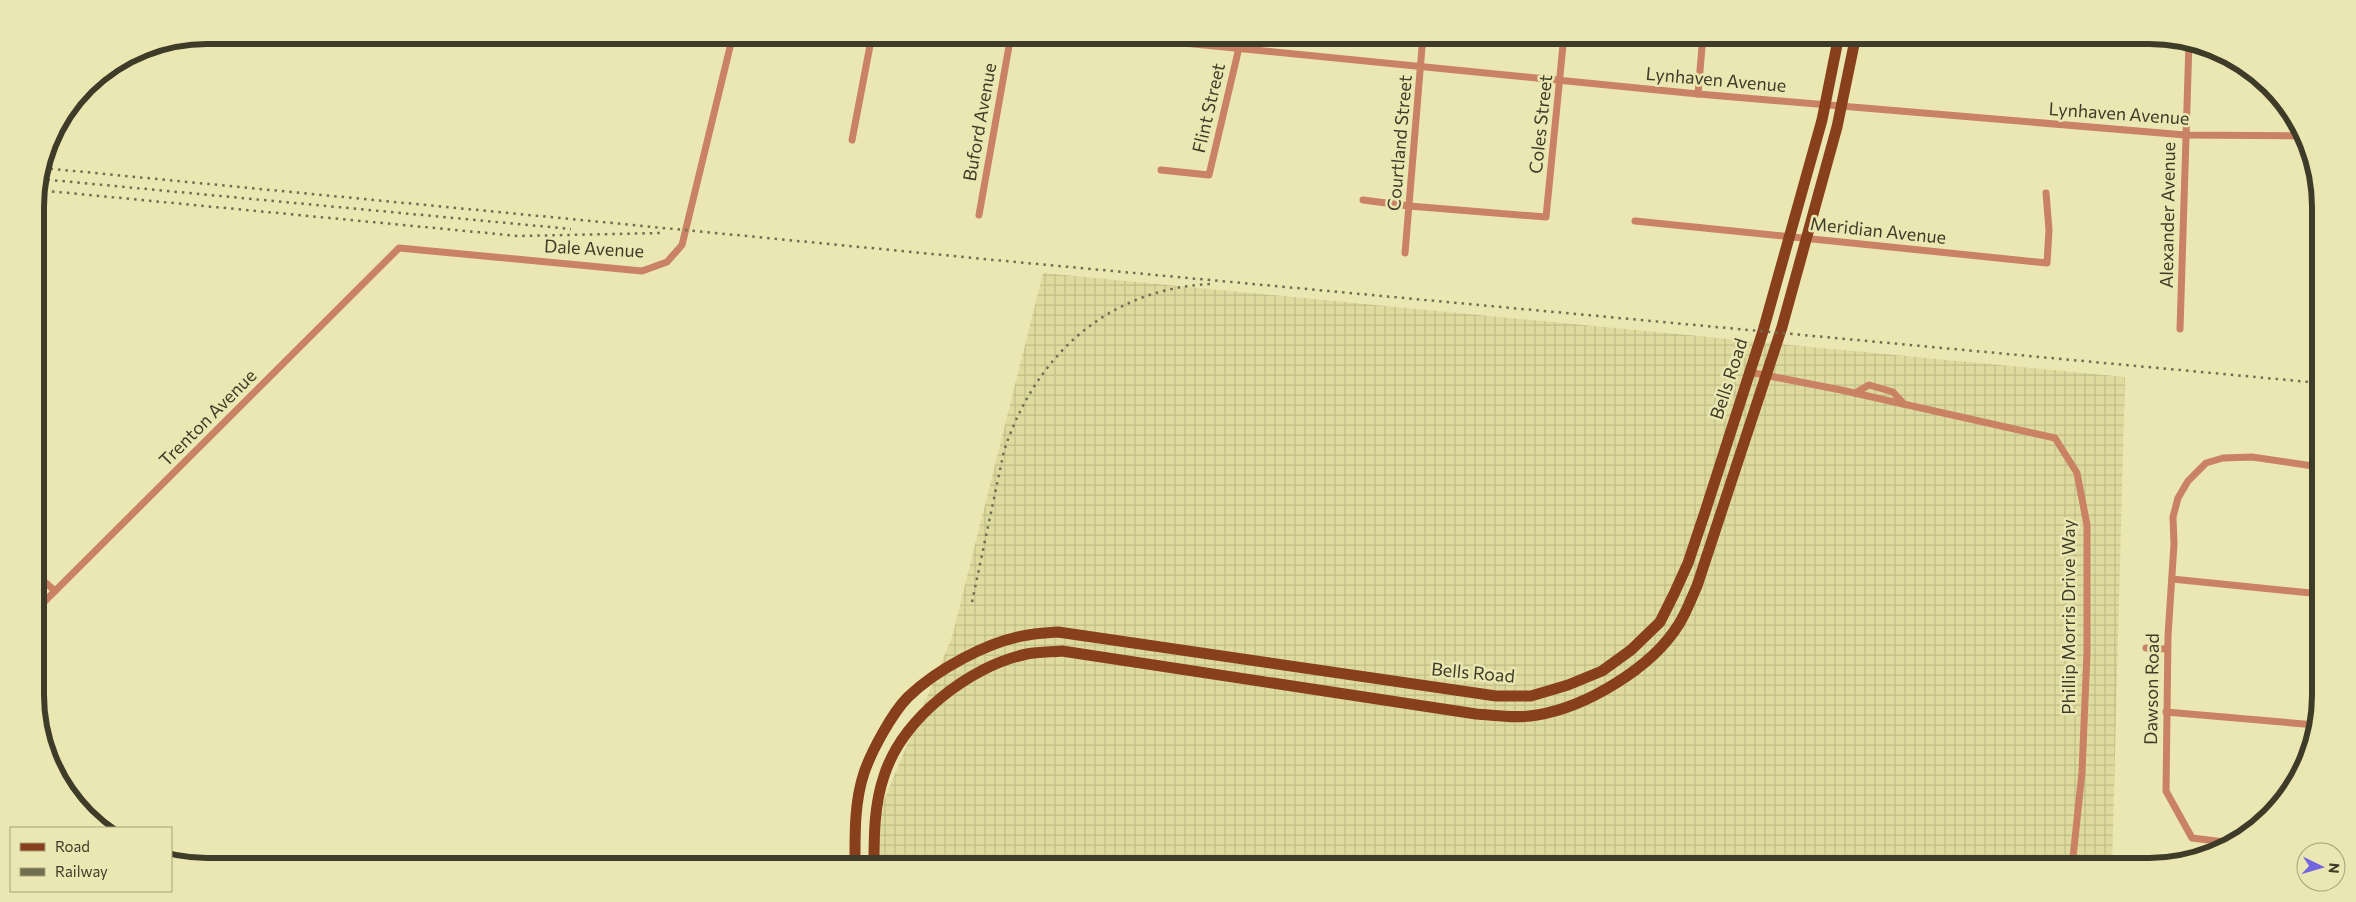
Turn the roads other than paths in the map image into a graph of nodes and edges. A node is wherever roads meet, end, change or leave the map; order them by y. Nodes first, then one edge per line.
1 (731, 44) edge
2 (870, 44) edge
3 (1009, 44) edge
4 (1196, 44) edge
5 (1240, 44) edge
6 (1422, 44) edge
7 (1563, 44) edge
8 (1702, 44) edge
9 (1837, 44) edge
10 (1854, 44) edge
11 (1239, 48) junction
12 (2189, 48) edge
13 (1421, 66) junction
14 (1561, 80) junction
15 (1698, 94) junction
16 (1826, 104) junction
17 (1842, 106) junction
18 (2185, 135) junction
19 (2296, 136) edge
20 (852, 140) dead end
21 (1161, 170) dead end
22 (2046, 193) dead end
23 (1363, 200) dead end
24 (1409, 206) junction
25 (979, 214) dead end
26 (1635, 221) dead end
27 (1789, 237) junction
28 (1806, 239) junction
29 (400, 248) joint
30 (1405, 253) dead end
31 (2180, 329) dead end
32 (1749, 372) junction
33 (1766, 375) junction
34 (2312, 466) edge
35 (1705, 512) junction
36 (1719, 518) junction
37 (44, 581) edge
38 (2171, 583) junction
39 (55, 591) junction
40 (2312, 593) edge
41 (44, 602) edge
42 (1139, 644) junction
43 (2146, 648) dead end
44 (2168, 649) junction
45 (1137, 662) junction
46 (1383, 681) junction
47 (1379, 699) junction
48 (2166, 712) junction
49 (2309, 725) edge
50 (2220, 841) edge
51 (855, 858) edge
52 (874, 858) edge
53 (2073, 858) edge

1 - 29 street, Dale Avenue
2 - 20 street
3 - 25 street, Buford Avenue
4 - 11 street, Lynhaven Avenue
5 - 11 street, Flint Street
6 - 13 street, Courtland Street
7 - 14 street, Coles Street
8 - 15 street
9 - 16 main road, Bells Road
10 - 17 main road, Bells Road
11 - 13 street, Lynhaven Avenue
11 - 21 street, Flint Street
12 - 18 street, Alexander Avenue
13 - 14 street, Lynhaven Avenue
13 - 24 street, Courtland Street
14 - 15 street, Lynhaven Avenue
14 - 24 street, Coles Street
15 - 16 street, Lynhaven Avenue
16 - 17 street, Lynhaven Avenue
16 - 27 main road, Bells Road
17 - 18 street, Lynhaven Avenue
17 - 28 main road, Bells Road
18 - 19 street, Lynhaven Avenue
18 - 31 street, Alexander Avenue
22 - 28 street, Meridian Avenue
23 - 24 street
24 - 30 street, Courtland Street
26 - 27 street, Meridian Avenue
27 - 28 street, Meridian Avenue
27 - 32 main road, Bells Road
28 - 33 main road, Bells Road
29 - 39 street, Trenton Avenue
32 - 33 street, Phillip Morris Drive Way
32 - 35 main road, Bells Road
33 - 36 main road, Bells Road
33 - 53 street, Phillip Morris Drive Way
34 - 38 street, Dawson Road
35 - 36 main road
35 - 46 main road, Bells Road
36 - 47 main road, Bells Road
37 - 39 street
38 - 40 street
38 - 44 street, Dawson Road
39 - 41 street, Trenton Avenue
42 - 45 main road
42 - 46 main road, Bells Road
42 - 51 main road, Bells Road
43 - 44 street
44 - 48 street, Dawson Road
45 - 47 main road, Bells Road
45 - 52 main road, Bells Road
46 - 47 main road
48 - 49 street
48 - 50 street, Dawson Road

